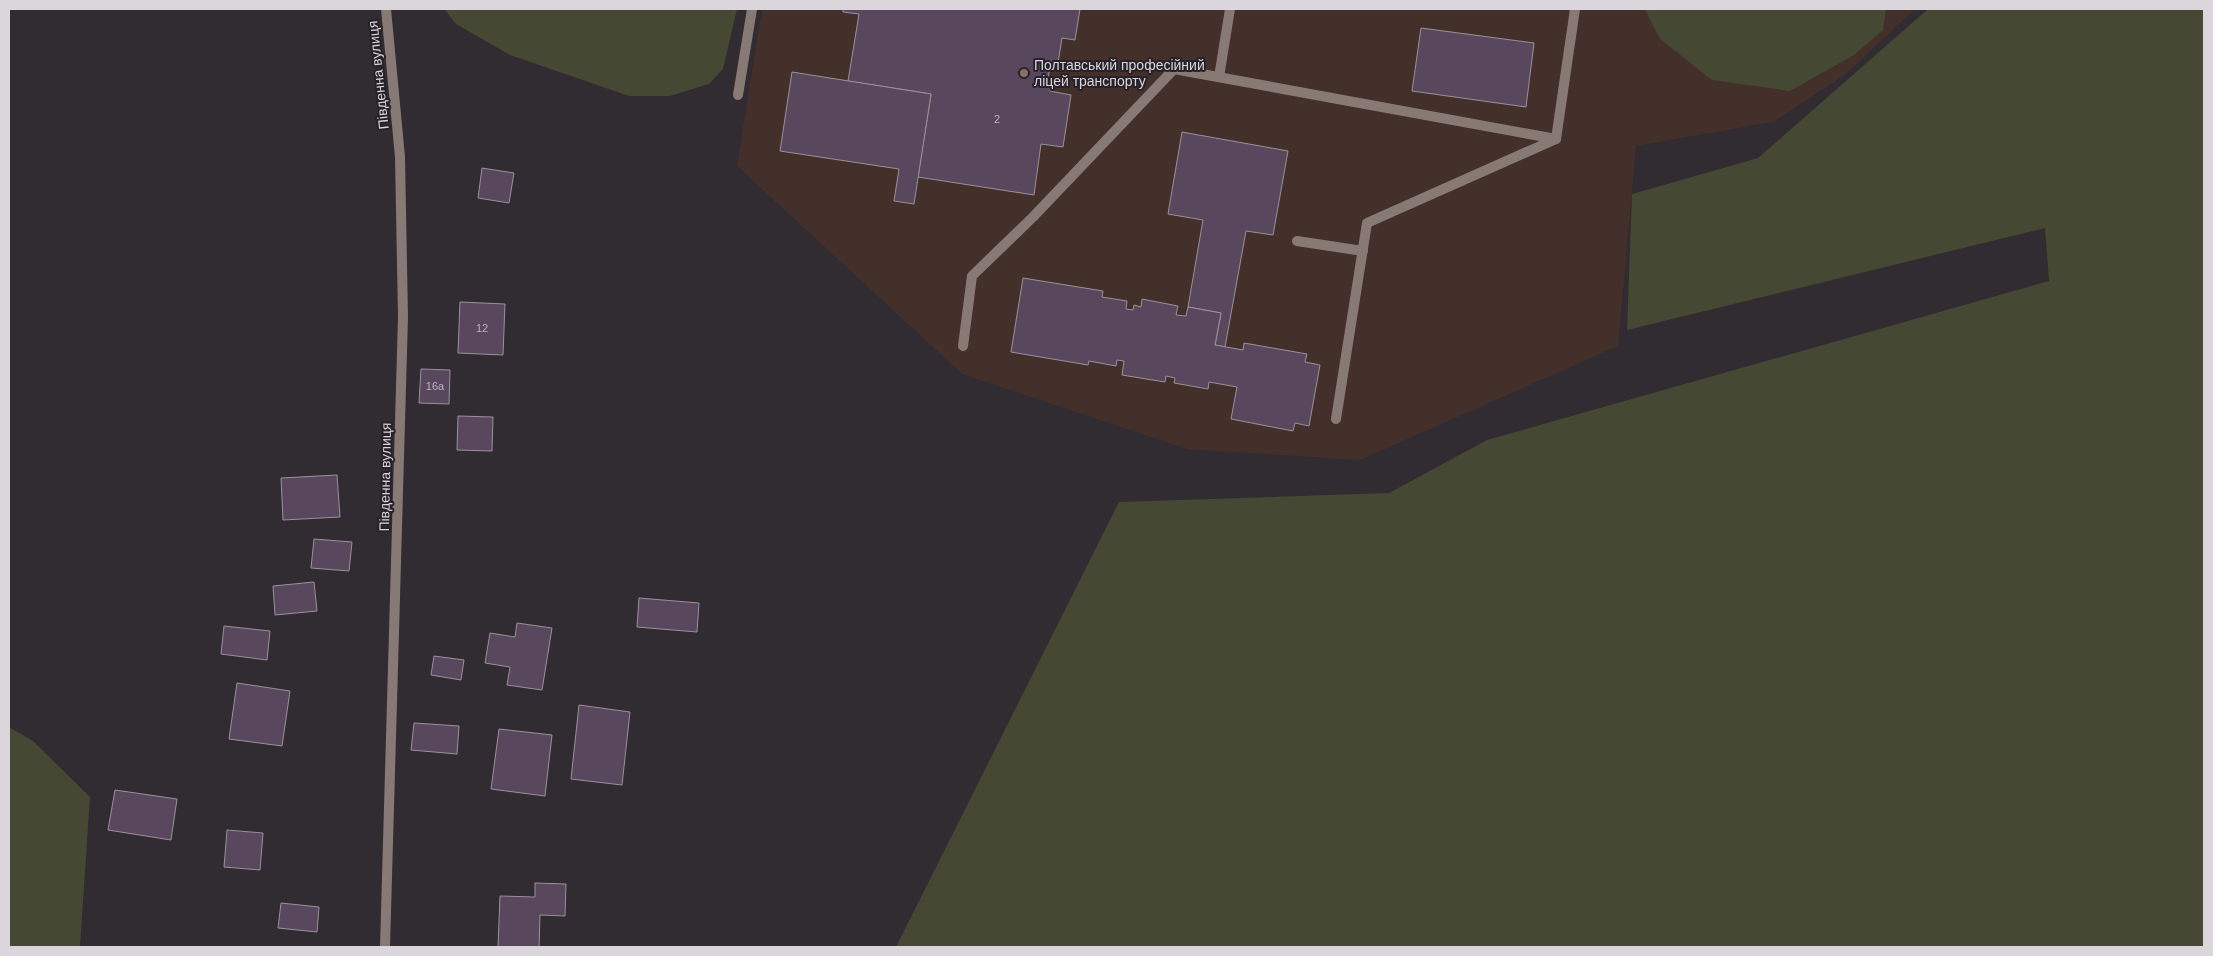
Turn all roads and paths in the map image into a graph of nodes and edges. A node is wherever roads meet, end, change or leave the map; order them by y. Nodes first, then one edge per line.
1 (386, 9) edge
2 (752, 9) edge
3 (1230, 9) edge
4 (1575, 9) edge
5 (1219, 77) junction
6 (738, 95) dead end
7 (1556, 139) junction
8 (1297, 241) dead end
9 (1363, 251) junction
10 (963, 346) dead end
11 (1336, 419) dead end
12 (385, 947) edge

1 - 12 street, Південна вулиця
2 - 6 street
3 - 5 street
4 - 7 street
5 - 7 street
5 - 10 street
7 - 9 street
8 - 9 street
9 - 11 street

